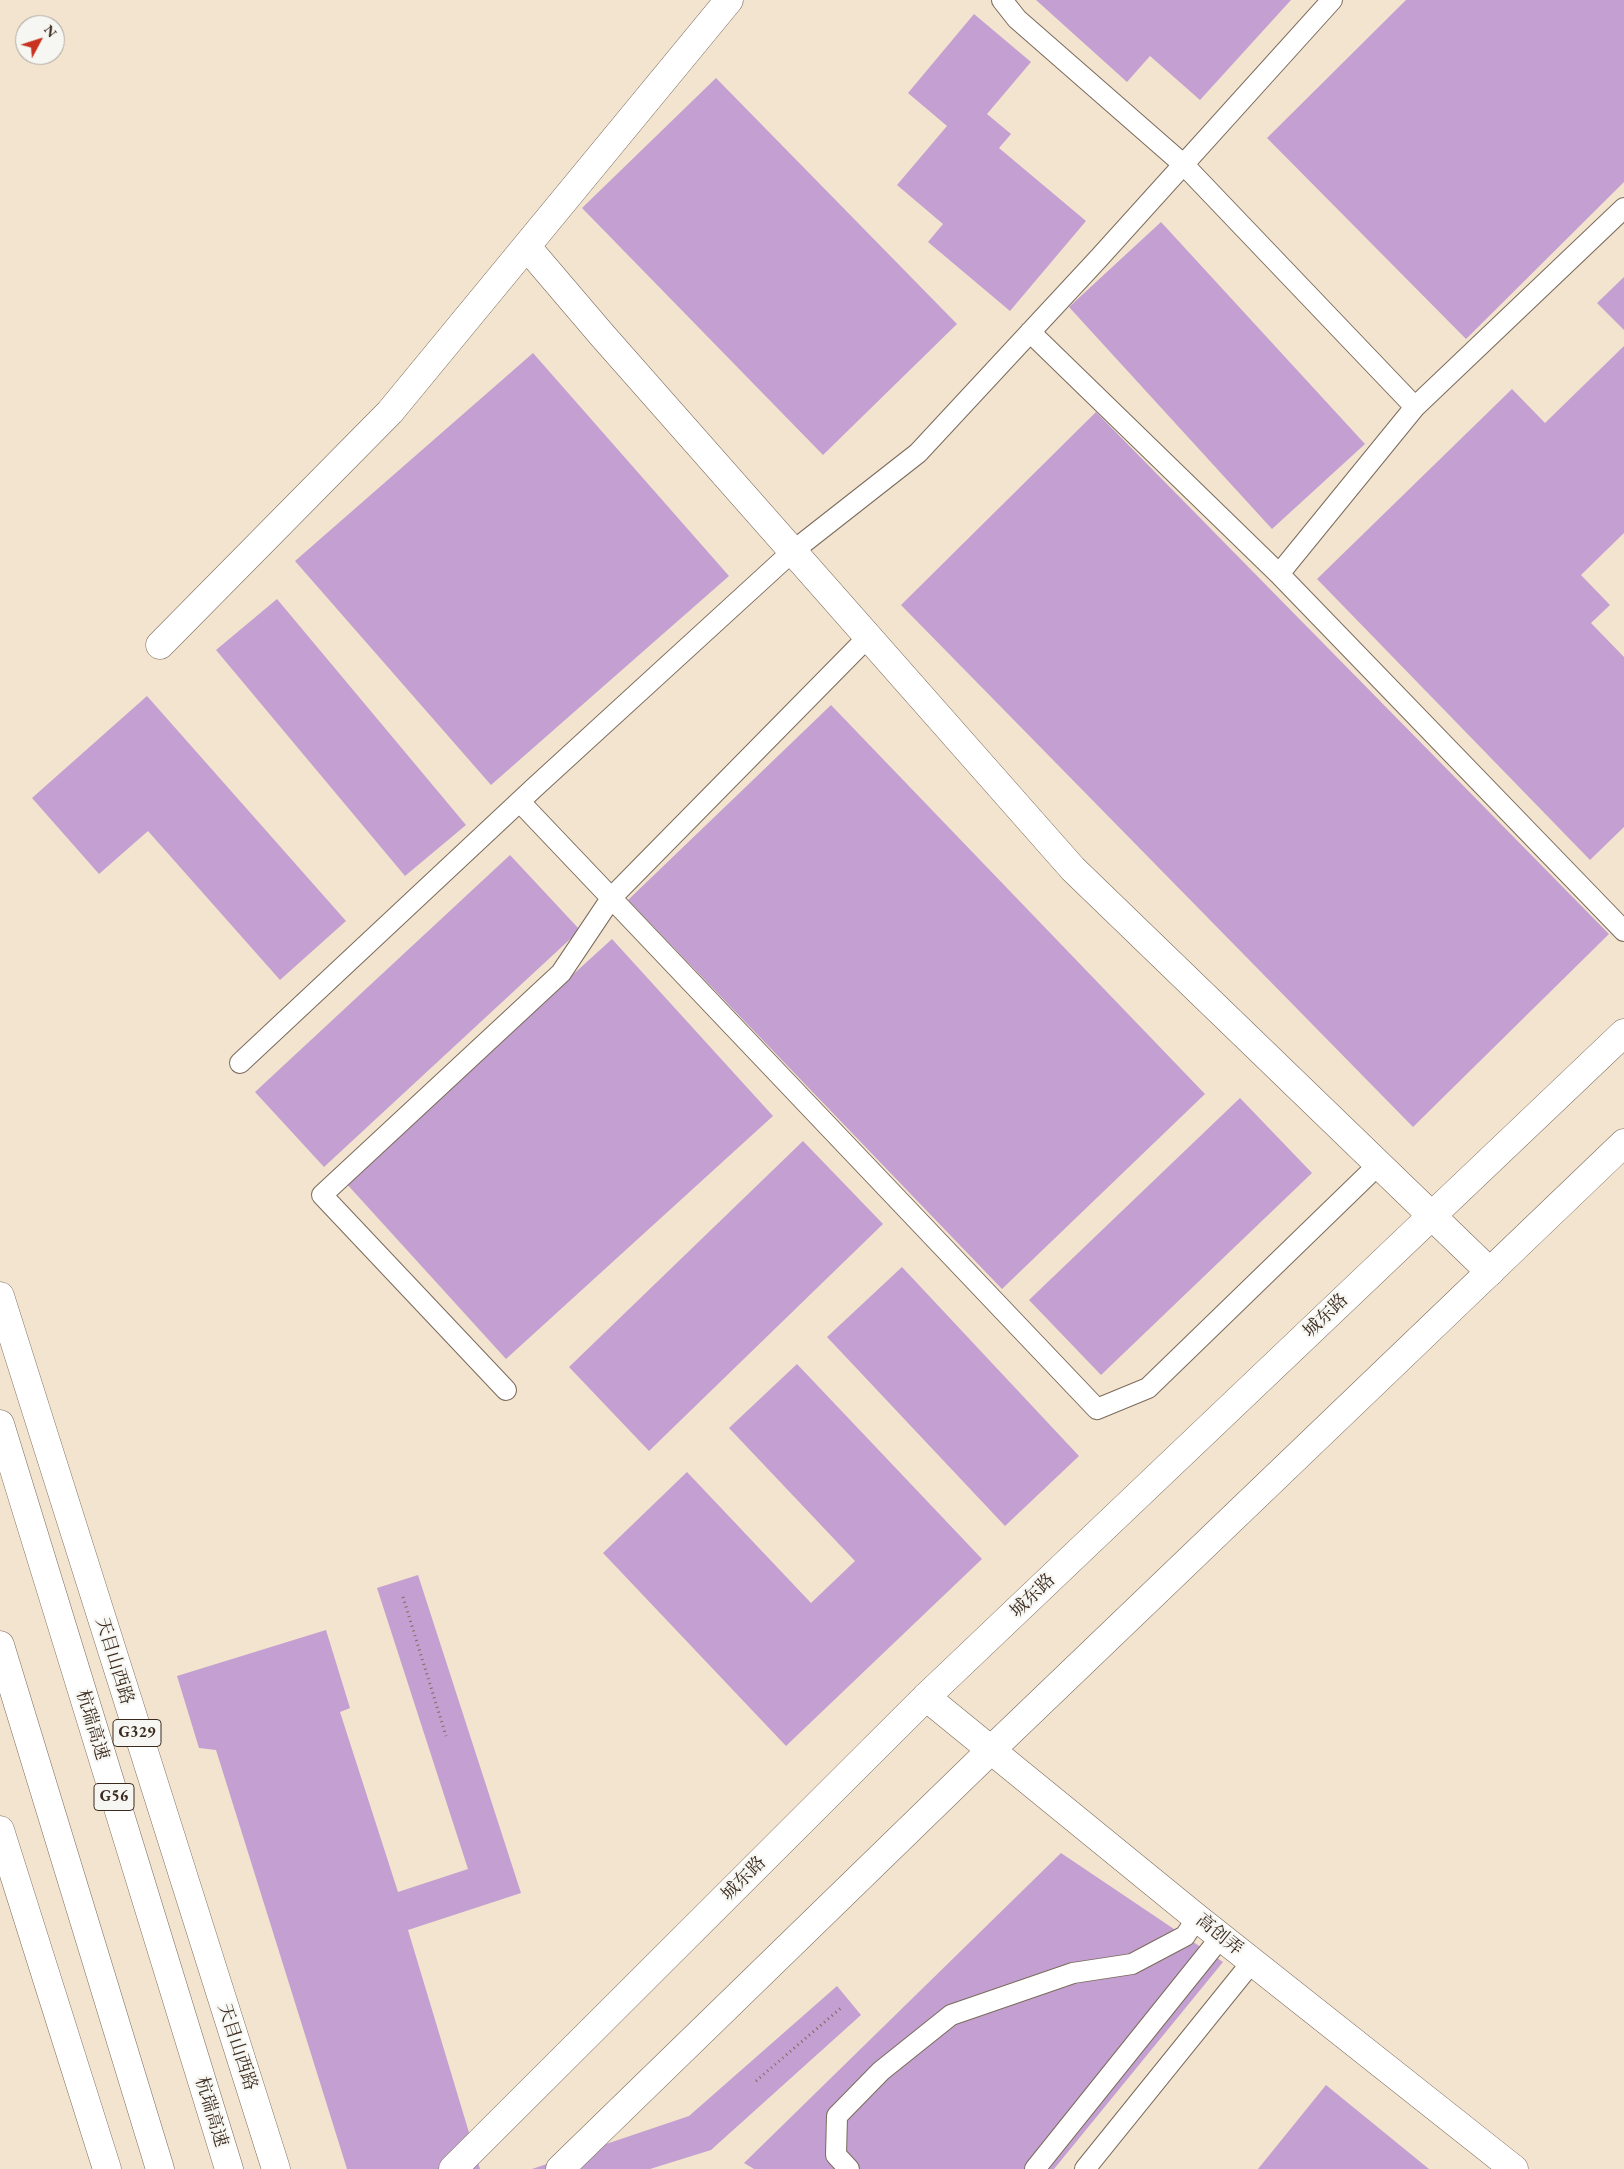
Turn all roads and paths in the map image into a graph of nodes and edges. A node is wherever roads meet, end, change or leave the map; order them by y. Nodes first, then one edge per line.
1 (729, 0) edge
2 (1002, 0) edge
3 (1332, 0) edge
4 (1184, 165) junction
5 (1624, 208) edge
6 (527, 247) junction
7 (1030, 332) junction
8 (1415, 407) junction
9 (793, 551) junction
10 (1279, 574) junction
11 (868, 637) junction
12 (160, 644) dead end
13 (520, 802) junction
14 (612, 897) junction
15 (1624, 931) edge
16 (1624, 1034) edge
17 (240, 1063) dead end
18 (1624, 1143) edge
19 (1379, 1164) junction
20 (1432, 1216) junction
21 (1490, 1272) junction
22 (0, 1296) edge
23 (506, 1390) dead end
24 (0, 1424) edge
25 (403, 1597) dead end
26 (0, 1645) edge
27 (926, 1697) junction
28 (446, 1736) dead end
29 (992, 1749) junction
30 (0, 1830) edge
31 (1197, 1918) junction
32 (1221, 1937) junction
33 (1252, 1962) junction
34 (842, 2007) dead end
35 (756, 2081) dead end
36 (107, 2169) edge
37 (160, 2169) edge
38 (229, 2169) edge
39 (276, 2169) edge
40 (453, 2169) edge
41 (560, 2169) edge
42 (849, 2169) edge
43 (1035, 2169) edge
44 (1085, 2169) edge
45 (1514, 2169) edge

1 - 6 main road
2 - 4 lane
3 - 4 lane
4 - 7 lane
4 - 8 lane
5 - 8 lane
6 - 9 main road
6 - 12 main road
7 - 9 lane
7 - 10 lane
8 - 10 lane
9 - 11 main road
9 - 13 lane
10 - 15 lane
11 - 14 lane
11 - 19 main road
13 - 14 lane
13 - 17 lane
14 - 19 lane
14 - 23 lane
16 - 20 main road, 城东路
18 - 21 main road
19 - 20 main road
20 - 21 main road
20 - 27 main road, 城东路
21 - 29 main road
22 - 39 main road, 天目山西路 / G329
24 - 38 main road, 杭瑞高速 / G56
25 - 28 path
26 - 37 main road
27 - 29 main road, 高创弄
27 - 40 main road, 城东路
29 - 31 main road, 高创弄
29 - 41 main road
30 - 36 main road
31 - 32 main road, 高创弄
31 - 42 lane
32 - 33 main road, 高创弄
32 - 43 lane
33 - 44 lane
33 - 45 main road, 高创弄
34 - 35 path

